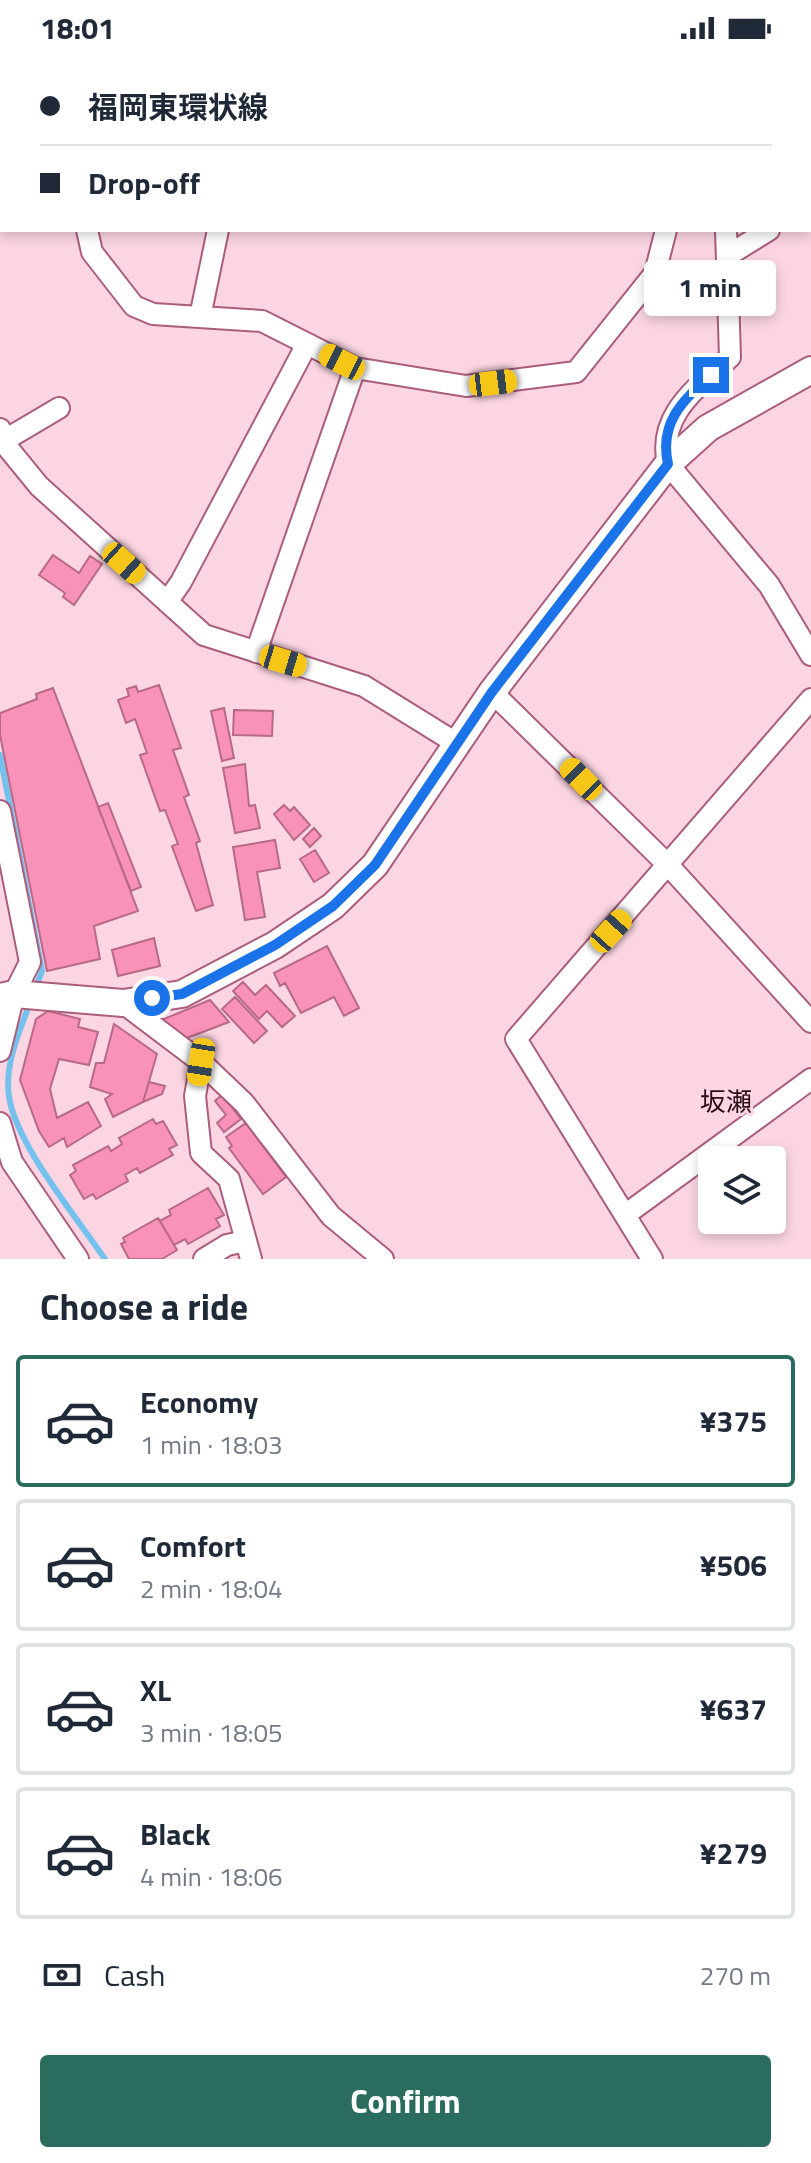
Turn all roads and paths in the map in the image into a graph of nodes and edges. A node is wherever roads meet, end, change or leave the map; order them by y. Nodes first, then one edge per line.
1 (87, 232) edge
2 (218, 232) edge
3 (665, 232) edge
4 (726, 232) edge
5 (766, 232) edge
6 (727, 256) junction
7 (200, 317) junction
8 (307, 344) junction
9 (349, 365) junction
10 (811, 370) edge
11 (59, 408) dead end
12 (2, 435) edge
13 (668, 464) junction
14 (167, 602) junction
15 (256, 652) junction
16 (811, 655) edge
17 (492, 692) junction
18 (811, 699) edge
19 (456, 743) junction
20 (0, 811) edge
21 (669, 866) junction
22 (7, 996) edge
23 (123, 1003) junction
24 (811, 1022) edge
25 (0, 1051) edge
26 (201, 1062) junction
27 (811, 1079) edge
28 (0, 1123) edge
29 (625, 1215) junction
30 (249, 1250) edge
31 (78, 1259) edge
32 (204, 1259) edge
33 (383, 1259) edge
34 (652, 1259) edge

1 - 7 street
2 - 7 street
3 - 9 street
4 - 6 street
5 - 6 street
6 - 13 street
7 - 8 street
8 - 9 street
8 - 14 street
9 - 15 street
10 - 13 main road
11 - 12 street
12 - 14 street
13 - 16 street
13 - 17 main road
14 - 15 street
15 - 19 street
17 - 19 main road
17 - 21 street
18 - 21 street
19 - 23 main road
20 - 22 street
21 - 24 street
21 - 29 street
22 - 23 main road
22 - 25 street
23 - 26 street
26 - 30 street
26 - 33 street
27 - 29 street
28 - 31 street
29 - 34 street
30 - 32 street

